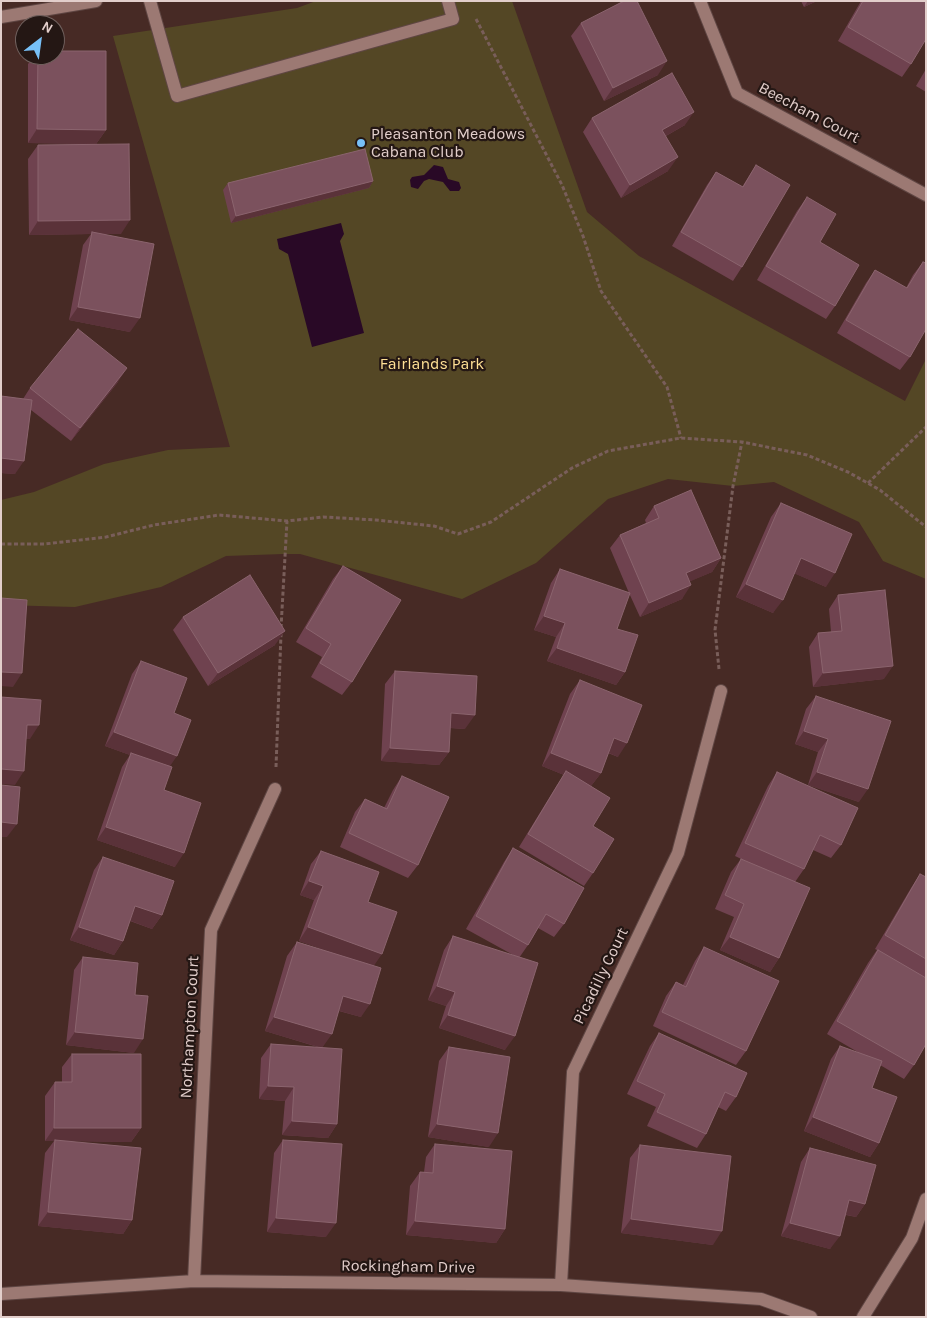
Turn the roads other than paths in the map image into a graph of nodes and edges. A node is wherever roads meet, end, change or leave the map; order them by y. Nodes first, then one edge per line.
1 (96, 1) edge
2 (150, 1) edge
3 (448, 1) edge
4 (700, 1) edge
5 (1, 17) edge
6 (926, 195) edge
7 (721, 691) road end
8 (275, 789) road end
9 (926, 1199) edge
10 (194, 1281) junction
11 (561, 1285) junction
12 (1, 1294) edge
13 (811, 1317) edge
14 (863, 1317) edge

1 - 5 street
2 - 3 street
4 - 6 street, Beecham Court
7 - 11 street, Picadilly Court
8 - 10 street, Northampton Court
9 - 14 street
10 - 11 street, Rockingham Drive
10 - 12 street, Rockingham Drive
11 - 13 street, Rockingham Drive

